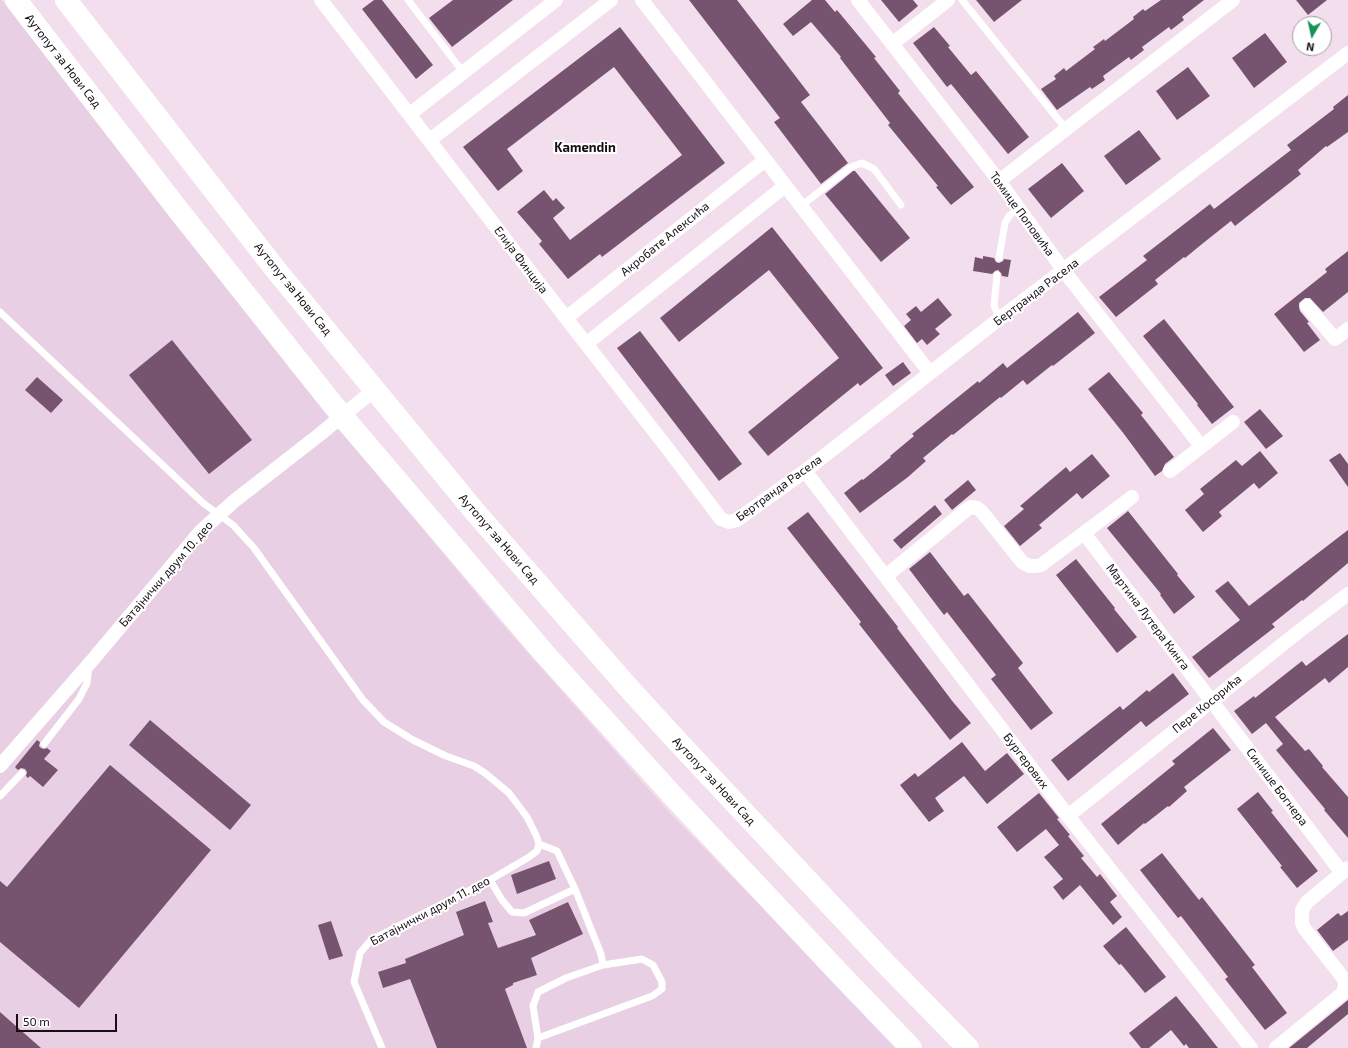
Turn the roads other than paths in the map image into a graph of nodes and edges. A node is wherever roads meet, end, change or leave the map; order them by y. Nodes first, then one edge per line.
1 (16, 0) edge
2 (66, 0) edge
3 (321, 0) edge
4 (408, 0) edge
5 (556, 0) edge
6 (611, 0) edge
7 (642, 0) edge
8 (858, 0) edge
9 (948, 0) edge
10 (962, 0) edge
11 (1233, 0) edge
12 (892, 44) junction
13 (1348, 53) edge
14 (463, 72) junction
15 (410, 114) junction
16 (1066, 129) junction
17 (430, 140) junction
18 (764, 160) junction
19 (999, 181) junction
20 (785, 186) junction
21 (901, 205) dead end
22 (801, 206) junction
23 (1018, 208) junction
24 (999, 258) dead end
25 (1064, 271) junction
26 (997, 275) dead end
27 (1308, 306) dead end
28 (0, 312) edge
29 (566, 318) junction
30 (999, 319) junction
31 (1348, 329) edge
32 (586, 344) junction
33 (930, 373) junction
34 (374, 390) junction
35 (342, 416) junction
36 (1233, 422) dead end
37 (1201, 446) junction
38 (805, 471) junction
39 (1170, 471) dead end
40 (1132, 496) dead end
41 (218, 515) junction
42 (721, 520) joint
43 (1084, 532) junction
44 (886, 576) junction
45 (1348, 594) edge
46 (90, 663) junction
47 (1212, 700) junction
48 (44, 744) dead end
49 (0, 766) edge
50 (22, 772) dead end
51 (0, 796) edge
52 (1068, 816) junction
53 (539, 844) junction
54 (1345, 871) edge
55 (490, 880) junction
56 (575, 889) junction
57 (604, 964) junction
58 (538, 1038) junction
59 (382, 1048) edge
60 (536, 1048) edge
61 (911, 1048) edge
62 (968, 1048) edge
63 (1251, 1048) edge
64 (1276, 1048) edge

1 - 35 main road, Аутопут за Нови Сад
2 - 34 main road, Аутопут за Нови Сад
3 - 15 street, Елија Финција
4 - 14 lane
5 - 14 street
6 - 17 street
7 - 18 street
8 - 12 street, Томице Поповића
9 - 12 street
10 - 16 lane
11 - 16 street
12 - 19 street, Томице Поповића
13 - 25 street, Бертранда Расела
14 - 15 street
15 - 17 street, Елија Финција
16 - 19 street
17 - 29 street, Елија Финција
18 - 20 street
18 - 29 street, Акробате Алексића
19 - 23 street, Томице Поповића
20 - 22 street
20 - 32 street
21 - 22 lane
22 - 33 street
23 - 24 lane
23 - 25 street, Томице Поповића
25 - 30 street, Бертранда Расела
25 - 37 street, Томице Поповића
26 - 30 lane
27 - 31 street
28 - 41 lane
29 - 32 street, Елија Финција
30 - 33 street, Бертранда Расела
32 - 42 street, Елија Финција
33 - 38 street, Бертранда Расела
34 - 35 street, Батајнички друм 10. део
34 - 62 main road, Аутопут за Нови Сад
35 - 41 street, Батајнички друм 10. део
35 - 61 main road, Аутопут за Нови Сад
36 - 37 street
37 - 39 street
38 - 42 street, Бертранда Расела
38 - 44 street, Бургерових
40 - 43 street
41 - 46 street, Батајнички друм 10. део
41 - 53 lane
43 - 44 street
43 - 47 street, Мартина Лутера Кинга
44 - 52 street, Бургерових
45 - 47 street, Пере Косорића
46 - 48 lane
46 - 49 street, Батајнички друм 10. део
47 - 52 street, Пере Косорића
47 - 54 street, Синише Богнера
50 - 51 lane
52 - 63 street, Бургерових
53 - 55 lane, Батајнички друм 11. део
53 - 56 lane
54 - 64 street, Синише Богнера
55 - 56 lane
55 - 59 lane, Батајнички друм 11. део
56 - 57 lane
57 - 58 lane
57 - 58 lane
58 - 60 lane

